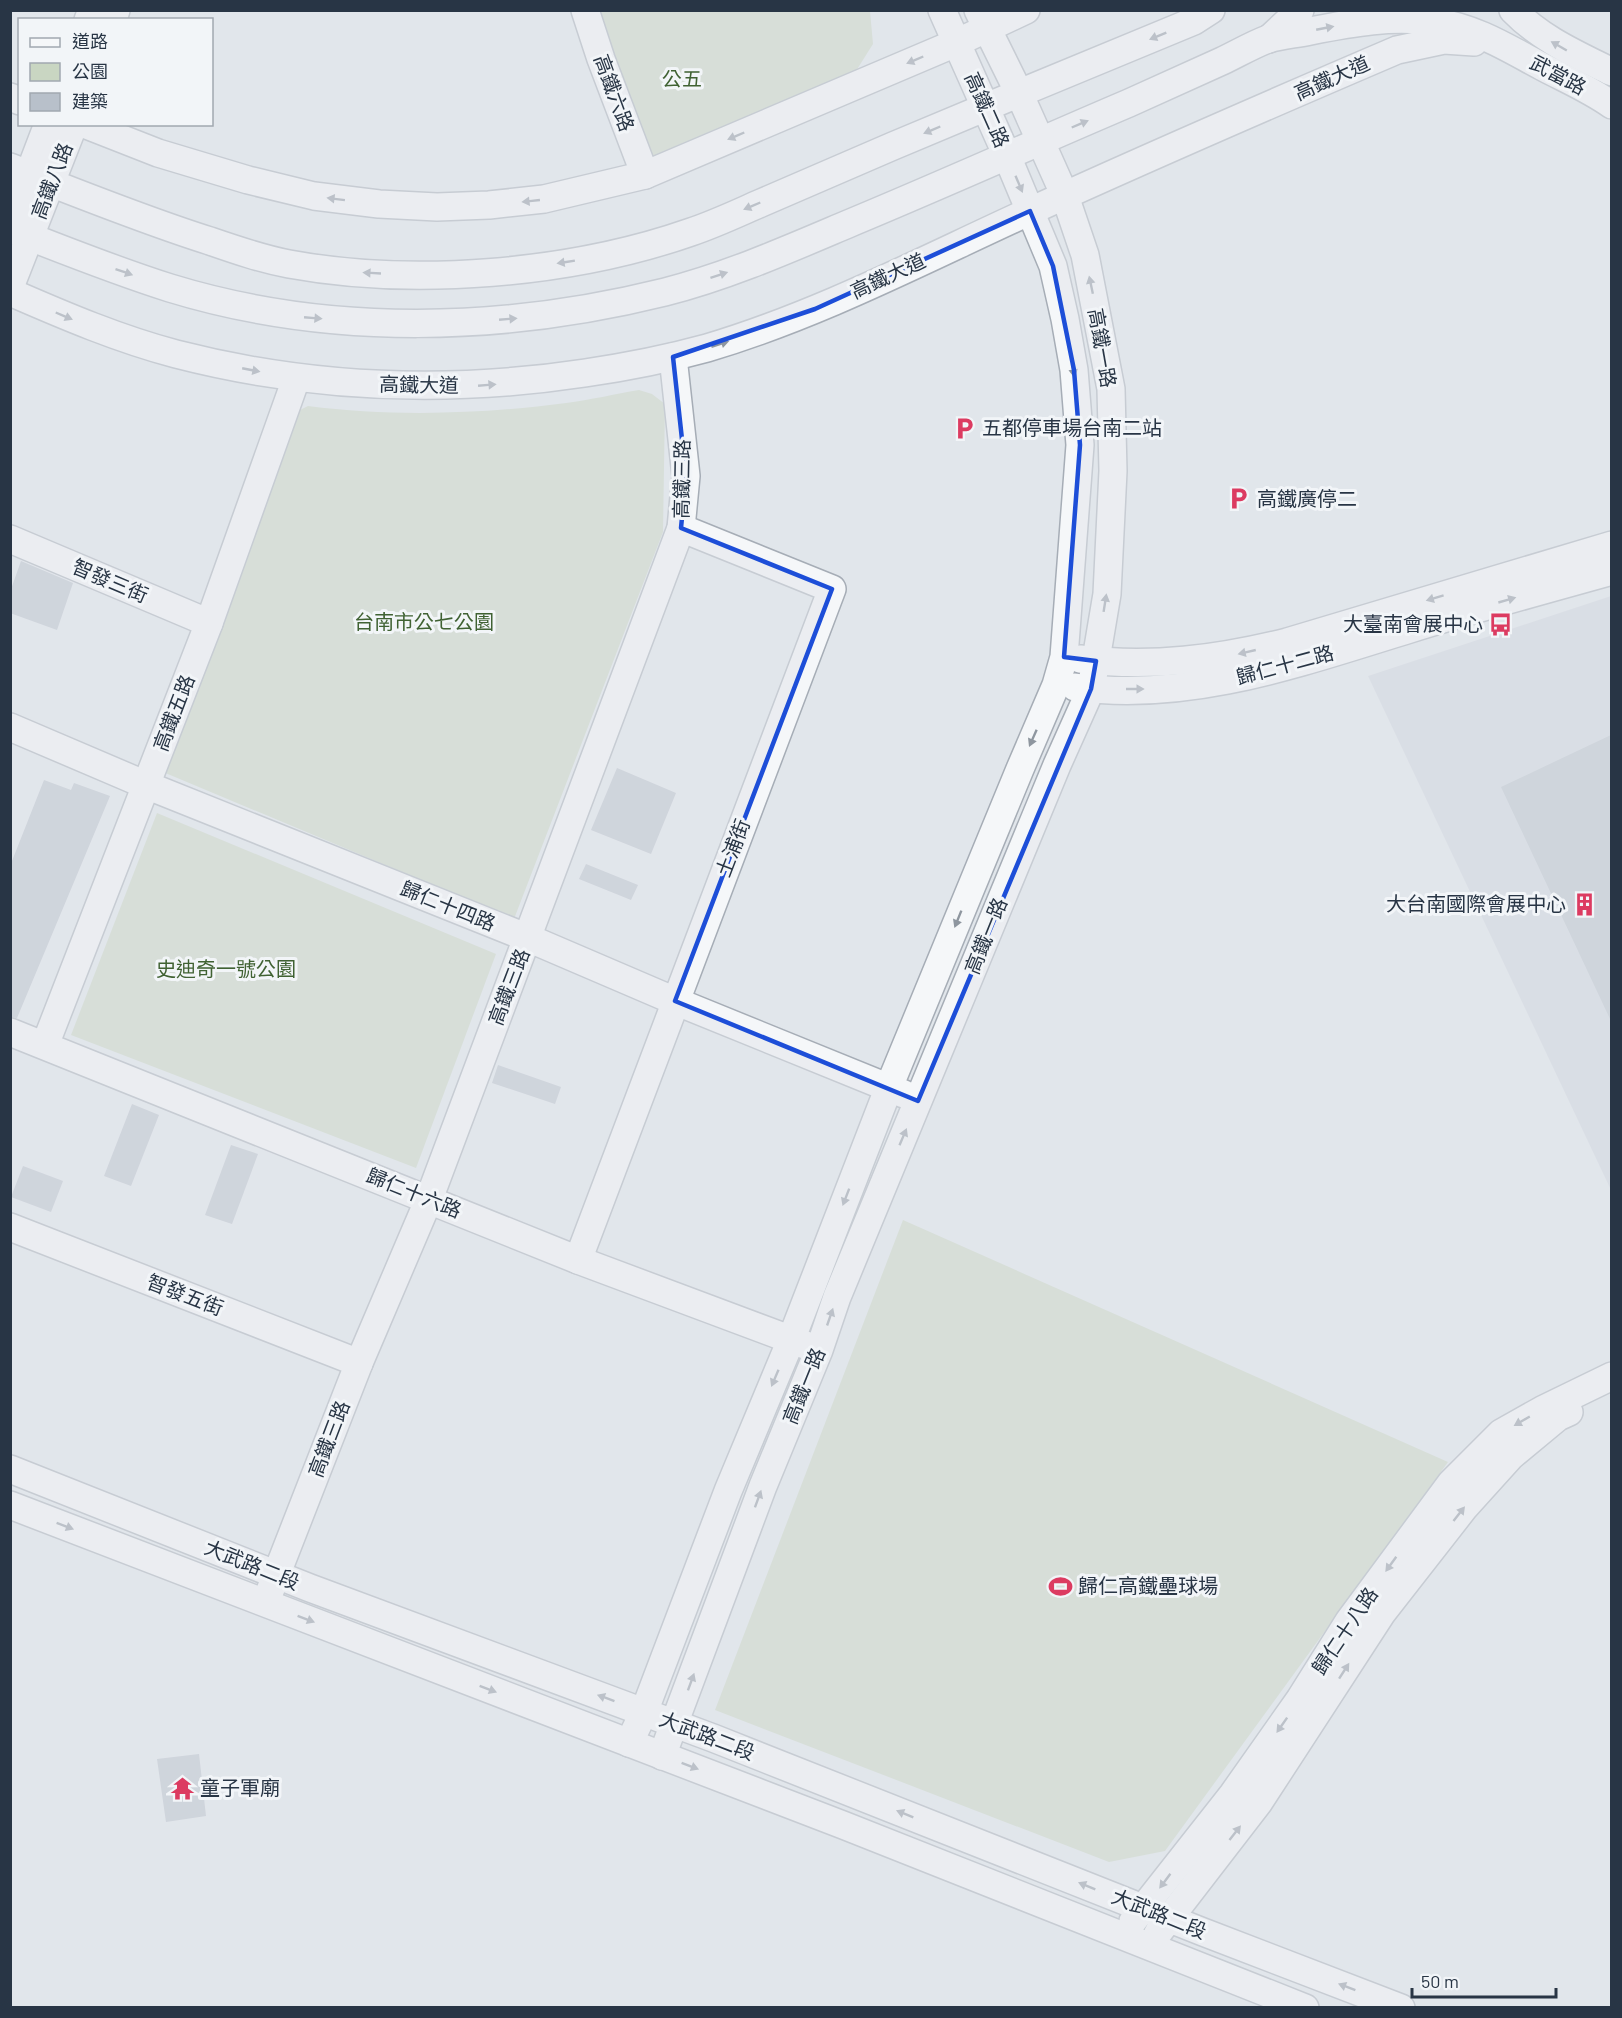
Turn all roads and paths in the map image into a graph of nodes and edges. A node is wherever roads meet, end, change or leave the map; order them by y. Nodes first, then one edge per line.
1 (585, 10) edge
2 (942, 10) edge
3 (1026, 10) edge
4 (1211, 10) edge
5 (1300, 10) edge
6 (1513, 10) edge
7 (982, 20) edge
8 (1268, 39) junction
9 (956, 42) junction
10 (1504, 45) junction
11 (1611, 72) edge
12 (1019, 93) junction
13 (1611, 105) edge
14 (986, 107) junction
15 (47, 126) edge
16 (72, 126) edge
17 (89, 126) edge
18 (1041, 141) junction
19 (1007, 156) junction
20 (30, 175) edge
21 (645, 175) junction
22 (1065, 196) junction
23 (1030, 211) junction
24 (17, 230) edge
25 (10, 287) edge
26 (10, 292) edge
27 (673, 357) junction
28 (296, 378) junction
29 (681, 528) junction
30 (10, 539) edge
31 (1611, 545) edge
32 (1611, 571) edge
33 (209, 623) junction
34 (1064, 657) junction
35 (1096, 661) junction
36 (1056, 685) junction
37 (1091, 690) junction
38 (10, 727) edge
39 (146, 785) junction
40 (528, 938) junction
41 (675, 1001) junction
42 (10, 1032) edge
43 (45, 1045) junction
44 (889, 1087) junction
45 (918, 1101) junction
46 (429, 1199) junction
47 (10, 1227) edge
48 (578, 1260) junction
49 (791, 1340) junction
50 (819, 1350) junction
51 (359, 1363) junction
52 (1611, 1376) edge
53 (1611, 1392) edge
54 (10, 1469) edge
55 (10, 1505) edge
56 (276, 1575) junction
57 (265, 1603) junction
58 (644, 1712) junction
59 (675, 1724) junction
60 (629, 1743) junction
61 (662, 1756) junction
62 (1156, 1914) junction
63 (1121, 1935) junction
64 (1148, 1946) junction
65 (1305, 2007) edge
66 (1401, 2007) edge

1 - 21 street, 高鐵六路
2 - 9 street, 高鐵二路
3 - 7 street
4 -> 12 street
5 - 8 street, 高鐵大道
11 -> 6 street, 武當路
7 - 9 street
7 - 12 street, 高鐵二路
8 -> 10 street, 高鐵大道
18 -> 8 street, 高鐵大道
9 - 14 street, 高鐵二路
9 -> 21 street
10 - 13 street, 武當路
10 - 22 street, 高鐵大道
12 - 14 street
12 - 18 street, 高鐵一路
14 - 19 street, 高鐵二路
14 -> 20 street
15 - 20 street, 高鐵八路
16 - 20 street, 高鐵八路
21 -> 17 street
18 - 19 street, 高鐵大道
18 - 22 street, 高鐵一路
19 -> 23 street, 高鐵二路
24 -> 19 street, 高鐵大道
20 - 24 street, 高鐵八路
22 - 23 street, 高鐵大道
35 -> 22 street, 高鐵一路
27 -> 23 street, 高鐵大道
23 -> 34 street, 高鐵一路
24 - 25 street, 高鐵八路
26 -> 28 street, 高鐵大道
28 -> 27 street, 高鐵大道
27 - 29 street, 高鐵三路
28 - 33 street, 高鐵五路
29 - 40 street, 高鐵三路
29 - 41 street, 土浦街
30 - 33 street, 智發三街
31 -> 35 street, 歸仁十二路
37 -> 32 street, 歸仁十二路
33 - 39 street, 高鐵五路
34 - 35 street, 歸仁十二路
34 - 36 street, 高鐵一路
35 - 37 street, 高鐵一路
36 - 37 street, 歸仁十二路
36 -> 44 street, 高鐵一路
37 - 45 street, 高鐵一路
38 - 39 street, 歸仁十四路
39 - 40 street, 歸仁十四路
39 - 43 street, 高鐵五路
40 - 41 street, 歸仁十四路
40 - 46 street, 高鐵三路
41 - 44 street, 歸仁十四路
41 - 48 street, 土浦街
42 - 43 street, 歸仁十六路
43 - 46 street, 歸仁十六路
44 - 45 street, 歸仁十四路
44 -> 49 street, 高鐵一路
50 -> 45 street, 高鐵一路
46 - 48 street, 歸仁十六路
46 - 51 street, 高鐵三路
47 - 51 street, 智發五街
48 - 49 street, 歸仁十六路
49 - 50 street, 歸仁十六路
49 -> 58 street, 高鐵一路
59 -> 50 street, 高鐵一路
51 - 56 street, 高鐵三路
52 -> 62 street, 歸仁十八路
62 -> 53 street, 歸仁十八路
54 - 56 street, 大武路二段
55 -> 57 street, 大武路二段
56 - 57 street, 高鐵三路
58 -> 56 street, 大武路二段
57 -> 60 street, 大武路二段
58 - 59 street, 大武路二段
58 - 60 street, 高鐵一路
59 - 61 street, 高鐵一路
62 -> 59 street, 大武路二段
60 - 61 street, 大武路二段
61 -> 63 street, 大武路二段
62 - 63 street, 歸仁十八路
62 - 64 street, 歸仁十八路
66 -> 62 street, 大武路二段
63 - 64 street, 大武路二段
64 - 65 street, 大武路二段

